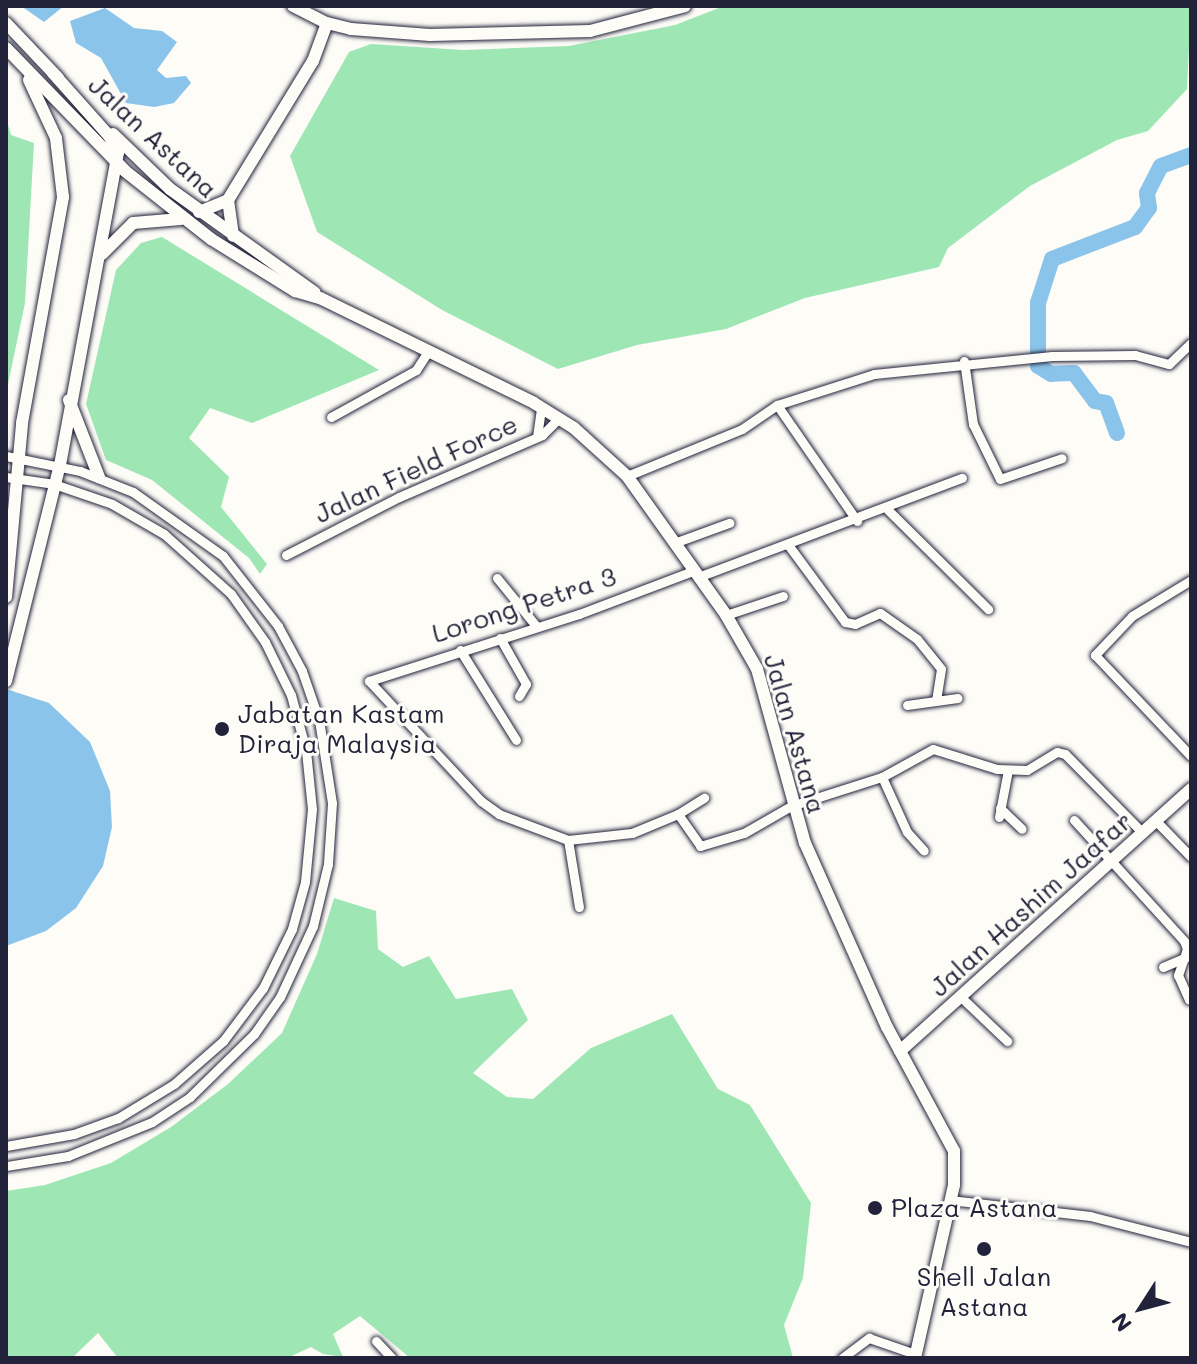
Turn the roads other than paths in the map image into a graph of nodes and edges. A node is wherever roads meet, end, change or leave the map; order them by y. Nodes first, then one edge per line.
1 (293, 6) edge
2 (685, 6) edge
3 (6, 23) edge
4 (327, 23) junction
5 (6, 48) edge
6 (16, 58) junction
7 (53, 73) junction
8 (116, 162) junction
9 (228, 200) junction
10 (199, 212) junction
11 (181, 219) junction
12 (234, 237) junction
13 (96, 268) junction
14 (320, 298) junction
15 (1191, 343) edge
16 (427, 353) junction
17 (964, 361) junction
18 (69, 400) junction
19 (777, 405) junction
20 (541, 407) junction
21 (331, 417) dead end
22 (559, 418) junction
23 (537, 437) junction
24 (12, 457) edge
25 (1062, 458) dead end
26 (60, 465) junction
27 (627, 476) junction
28 (12, 477) edge
29 (99, 477) junction
30 (962, 478) dead end
31 (54, 484) junction
32 (888, 510) junction
33 (857, 521) junction
34 (729, 523) dead end
35 (674, 543) junction
36 (789, 546) junction
37 (286, 555) dead end
38 (696, 574) junction
39 (497, 578) dead end
40 (1191, 580) edge
41 (783, 596) dead end
42 (6, 597) edge
43 (988, 609) dead end
44 (726, 615) junction
45 (537, 627) junction
46 (500, 638) junction
47 (460, 650) junction
48 (6, 681) edge
49 (519, 696) dead end
50 (958, 698) dead end
51 (936, 701) junction
52 (907, 705) dead end
53 (516, 740) dead end
54 (1191, 756) edge
55 (1008, 770) junction
56 (882, 777) junction
57 (1191, 789) edge
58 (704, 798) dead end
59 (791, 806) junction
60 (678, 814) junction
61 (1074, 820) dead end
62 (1156, 821) junction
63 (1022, 829) dead end
64 (1142, 832) junction
65 (568, 840) junction
66 (924, 851) dead end
67 (1191, 857) edge
68 (1111, 860) junction
69 (579, 907) dead end
70 (1188, 957) edge
71 (1163, 967) dead end
72 (961, 997) junction
73 (1189, 1000) dead end
74 (1007, 1041) dead end
75 (902, 1050) junction
76 (6, 1146) edge
77 (6, 1166) edge
78 (950, 1200) junction
79 (1191, 1242) edge
80 (376, 1341) dead end
81 (915, 1356) edge
82 (392, 1358) edge
83 (842, 1358) edge

1 - 4 main road
2 - 4 main road
3 - 7 main road, Jalan Astana
4 - 9 main road
5 - 6 main road, Jalan Astana
6 - 8 main road, Jalan Astana
6 - 24 main road
7 - 8 main road
7 - 10 main road, Jalan Astana
8 - 11 main road, Jalan Astana
8 - 13 main road
9 - 10 main road
9 - 12 main road
10 - 12 main road, Jalan Astana
11 - 13 main road
11 - 14 main road, Jalan Astana
12 - 14 main road, Jalan Astana
13 - 18 main road
14 - 16 main road, Jalan Astana
15 - 17 street
16 - 20 main road, Jalan Astana
16 - 21 street
17 - 19 street
17 - 25 street
18 - 26 main road
18 - 29 main road
19 - 27 street
19 - 33 street
20 - 22 main road, Jalan Astana
20 - 23 street
22 - 23 street, Jalan Field Force
22 - 27 main road, Jalan Astana
23 - 37 street, Jalan Field Force
24 - 26 street
24 - 28 main road
26 - 29 street
26 - 31 main road
27 - 35 main road, Jalan Astana
28 - 31 street
28 - 42 main road
29 - 77 street
30 - 32 street, Lorong Petra 3
31 - 48 main road
31 - 76 street
32 - 33 street, Lorong Petra 3
32 - 43 street
33 - 36 street, Lorong Petra 3
34 - 35 street
35 - 38 main road, Jalan Astana
36 - 38 street, Lorong Petra 3
36 - 51 street
38 - 44 main road, Jalan Astana
38 - 45 street, Lorong Petra 3
39 - 45 street
40 - 54 street
41 - 44 street
44 - 59 main road, Jalan Astana
45 - 46 street, Lorong Petra 3
46 - 47 street, Lorong Petra 3
46 - 49 street
47 - 53 street
47 - 65 street, Lorong Petra 3
50 - 51 street
51 - 52 street
55 - 56 street
55 - 63 street
55 - 64 street
56 - 59 street
56 - 66 street
57 - 62 main road, Jalan Hashim Jaafar
58 - 60 street
59 - 60 street
59 - 75 main road, Jalan Astana
60 - 65 street
61 - 68 street
62 - 64 main road, Jalan Hashim Jaafar
62 - 67 street
64 - 68 main road, Jalan Hashim Jaafar
65 - 69 street
68 - 70 street
68 - 72 main road, Jalan Hashim Jaafar
70 - 71 street
70 - 73 street
72 - 74 street
72 - 75 main road, Jalan Hashim Jaafar
75 - 78 main road, Jalan Astana
78 - 79 street
78 - 81 main road, Jalan Astana
80 - 82 street
81 - 83 street

